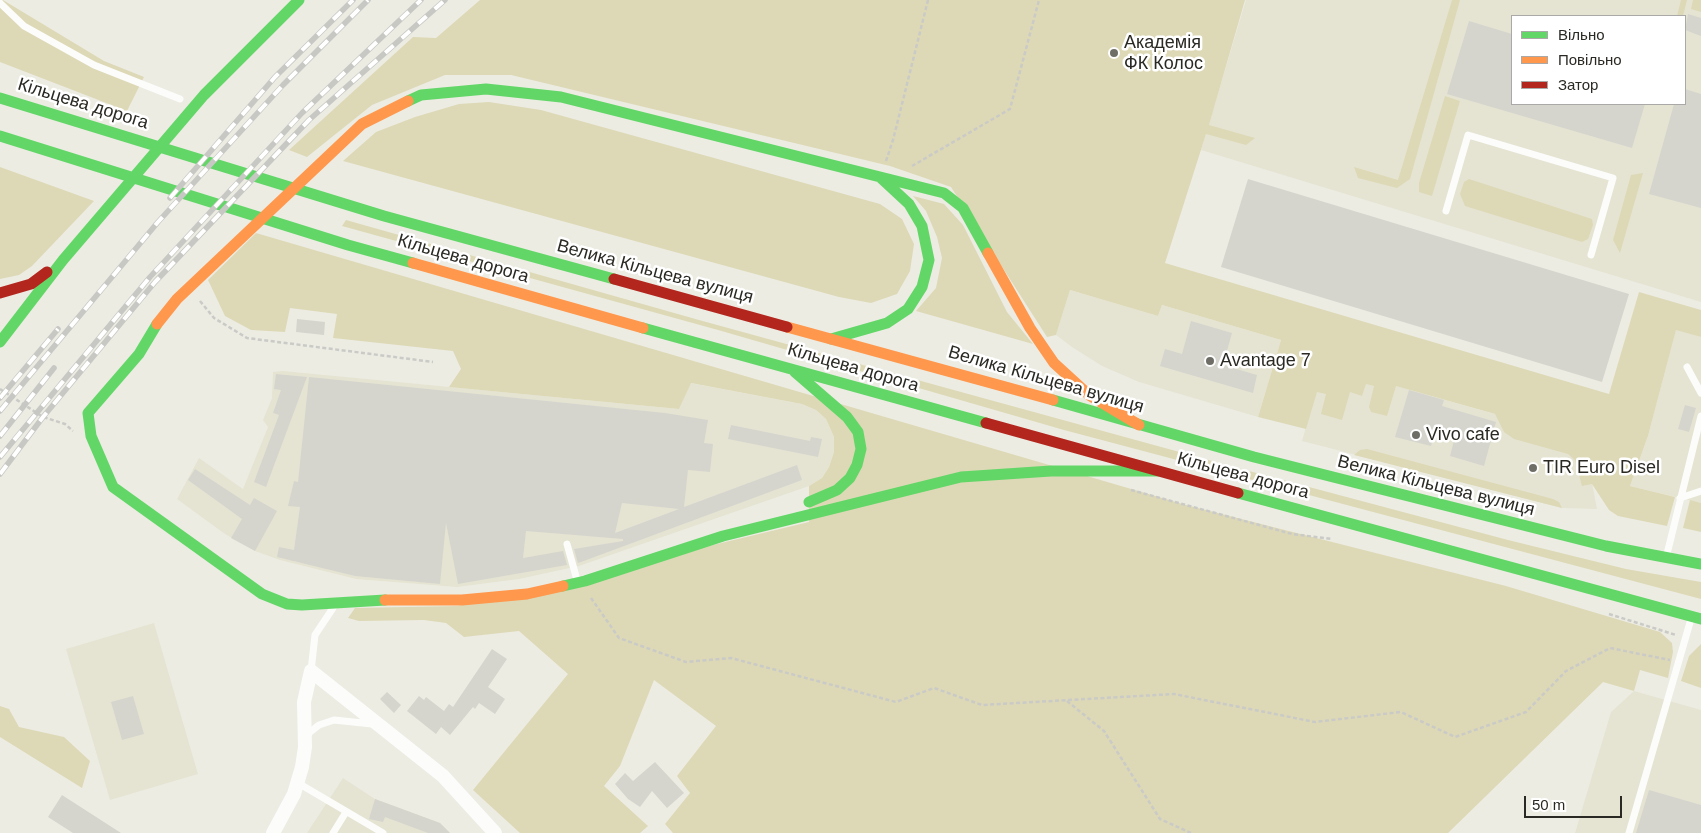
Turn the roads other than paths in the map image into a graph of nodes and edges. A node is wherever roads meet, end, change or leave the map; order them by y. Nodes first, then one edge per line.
1 (299, 0) edge
2 (0, 3) edge
3 (0, 98) edge
4 (180, 99) dead end
5 (0, 136) edge
6 (885, 178) junction
7 (1446, 211) dead end
8 (384, 216) joint
9 (1591, 255) dead end
10 (64, 260) junction
11 (0, 294) edge
12 (831, 339) junction
13 (0, 342) edge
14 (1687, 367) dead end
15 (790, 368) junction
16 (1701, 393) edge
17 (1701, 416) edge
18 (1139, 425) junction
19 (1157, 472) junction
20 (1701, 491) edge
21 (1680, 498) junction
22 (724, 536) junction
23 (567, 544) dead end
24 (1666, 559) junction
25 (1701, 564) edge
26 (581, 582) junction
27 (338, 602) junction
28 (1696, 617) edge
29 (311, 671) junction
30 (378, 724) junction
31 (305, 736) junction
32 (298, 783) junction
33 (346, 812) junction
34 (273, 833) edge
35 (333, 833) edge
36 (383, 833) edge
37 (495, 833) edge
38 (1629, 833) edge

1 - 10 main road
2 - 4 lane
3 - 8 main road, Кільцева дорога
5 - 15 main road, Кільцева дорога
6 - 12 main road
6 - 18 main road
6 - 27 main road
7 - 9 lane
8 - 12 main road, Велика Кільцева вулиця
10 - 11 main road
10 - 13 main road
12 - 18 main road, Велика Кільцева вулиця
14 - 16 lane
15 - 19 main road, Кільцева дорога
15 - 22 main road
17 - 21 lane
18 - 24 main road, Велика Кільцева вулиця
19 - 22 main road
19 - 28 main road, Кільцева дорога
20 - 21 lane
21 - 24 lane
22 - 26 main road
23 - 26 lane
24 - 25 main road, Велика Кільцева вулиця
26 - 27 main road
27 - 29 lane
28 - 38 lane
29 - 30 street
29 - 31 street
30 - 31 lane
30 - 37 street
31 - 32 street
32 - 33 lane
32 - 34 street
33 - 35 lane
33 - 36 lane

